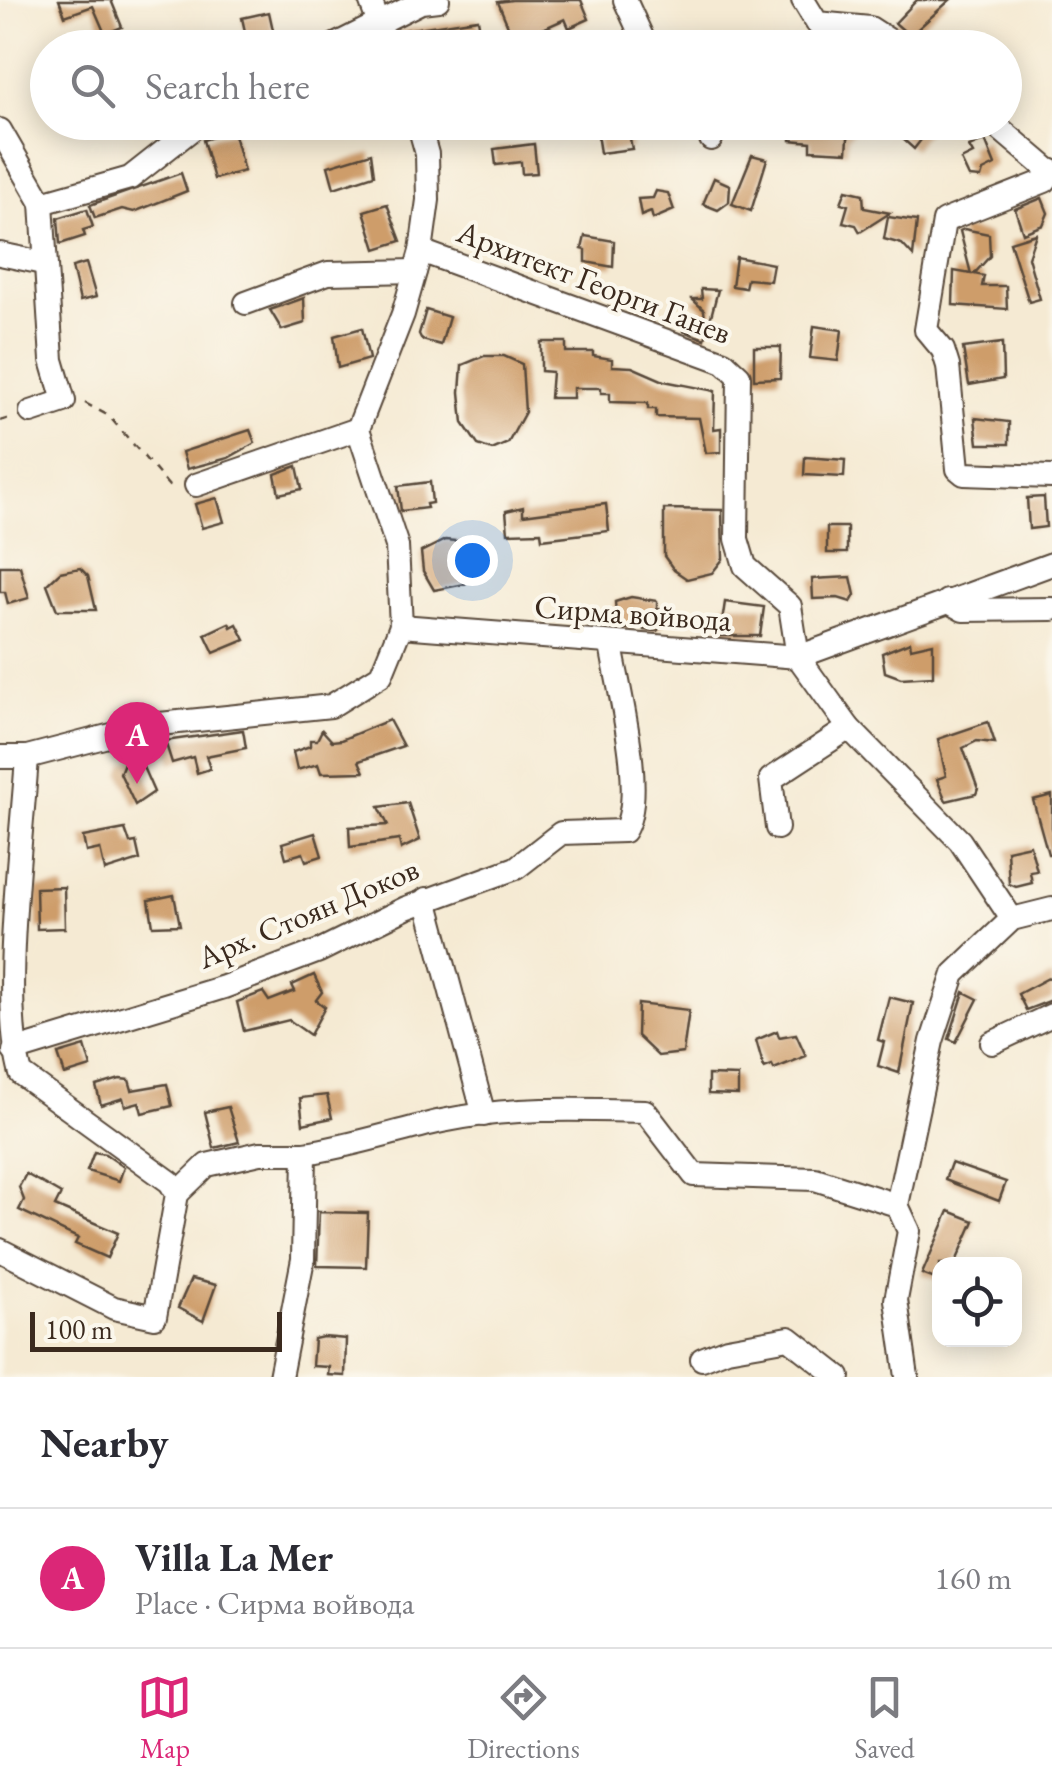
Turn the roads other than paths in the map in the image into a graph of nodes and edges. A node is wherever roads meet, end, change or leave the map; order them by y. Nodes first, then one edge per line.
1 (438, 0) edge
2 (625, 0) edge
3 (802, 0) edge
4 (373, 11) edge
5 (350, 30) edge
6 (639, 30) edge
7 (873, 30) edge
8 (0, 130) edge
9 (178, 140) edge
10 (423, 140) edge
11 (1014, 140) edge
12 (1052, 172) edge
13 (42, 204) junction
14 (0, 254) edge
15 (418, 261) junction
16 (43, 264) junction
17 (246, 303) dead end
18 (31, 412) dead end
19 (358, 429) junction
20 (1052, 477) edge
21 (196, 485) road end
22 (1052, 564) edge
23 (947, 601) junction
24 (1052, 609) edge
25 (401, 626) junction
26 (612, 644) junction
27 (798, 658) junction
28 (849, 728) junction
29 (0, 757) edge
30 (27, 758) junction
31 (776, 828) dead end
32 (426, 900) junction
33 (1052, 908) edge
34 (1012, 919) junction
35 (1052, 1016) edge
36 (992, 1043) dead end
37 (14, 1051) junction
38 (484, 1115) junction
39 (305, 1153) junction
40 (177, 1194) junction
41 (898, 1206) junction
42 (0, 1250) edge
43 (702, 1359) dead end
44 (280, 1377) edge
45 (840, 1377) edge
46 (907, 1377) edge

1 - 4 street
2 - 6 street
3 - 7 street
4 - 5 street
8 - 13 street
9 - 13 street
10 - 15 street
11 - 12 street
12 - 20 street
13 - 16 street
14 - 16 street
15 - 17 street
15 - 19 street
15 - 27 street, Архитект Георги Ганев
16 - 18 street
19 - 21 street
19 - 25 street
22 - 23 street, Сирма войвода
23 - 24 street
23 - 27 street, Сирма войвода
25 - 26 street, Сирма войвода
25 - 30 street
26 - 27 street, Сирма войвода
26 - 32 street, Арх. Стоян Доков
27 - 28 street
28 - 31 street
28 - 34 street
29 - 30 street
30 - 37 street
32 - 37 street, Арх. Стоян Доков
32 - 38 street
33 - 34 street
34 - 41 street
35 - 36 street
37 - 40 street
38 - 39 street
38 - 41 street
39 - 40 street
39 - 44 street
40 - 42 street
41 - 46 street
43 - 45 street

